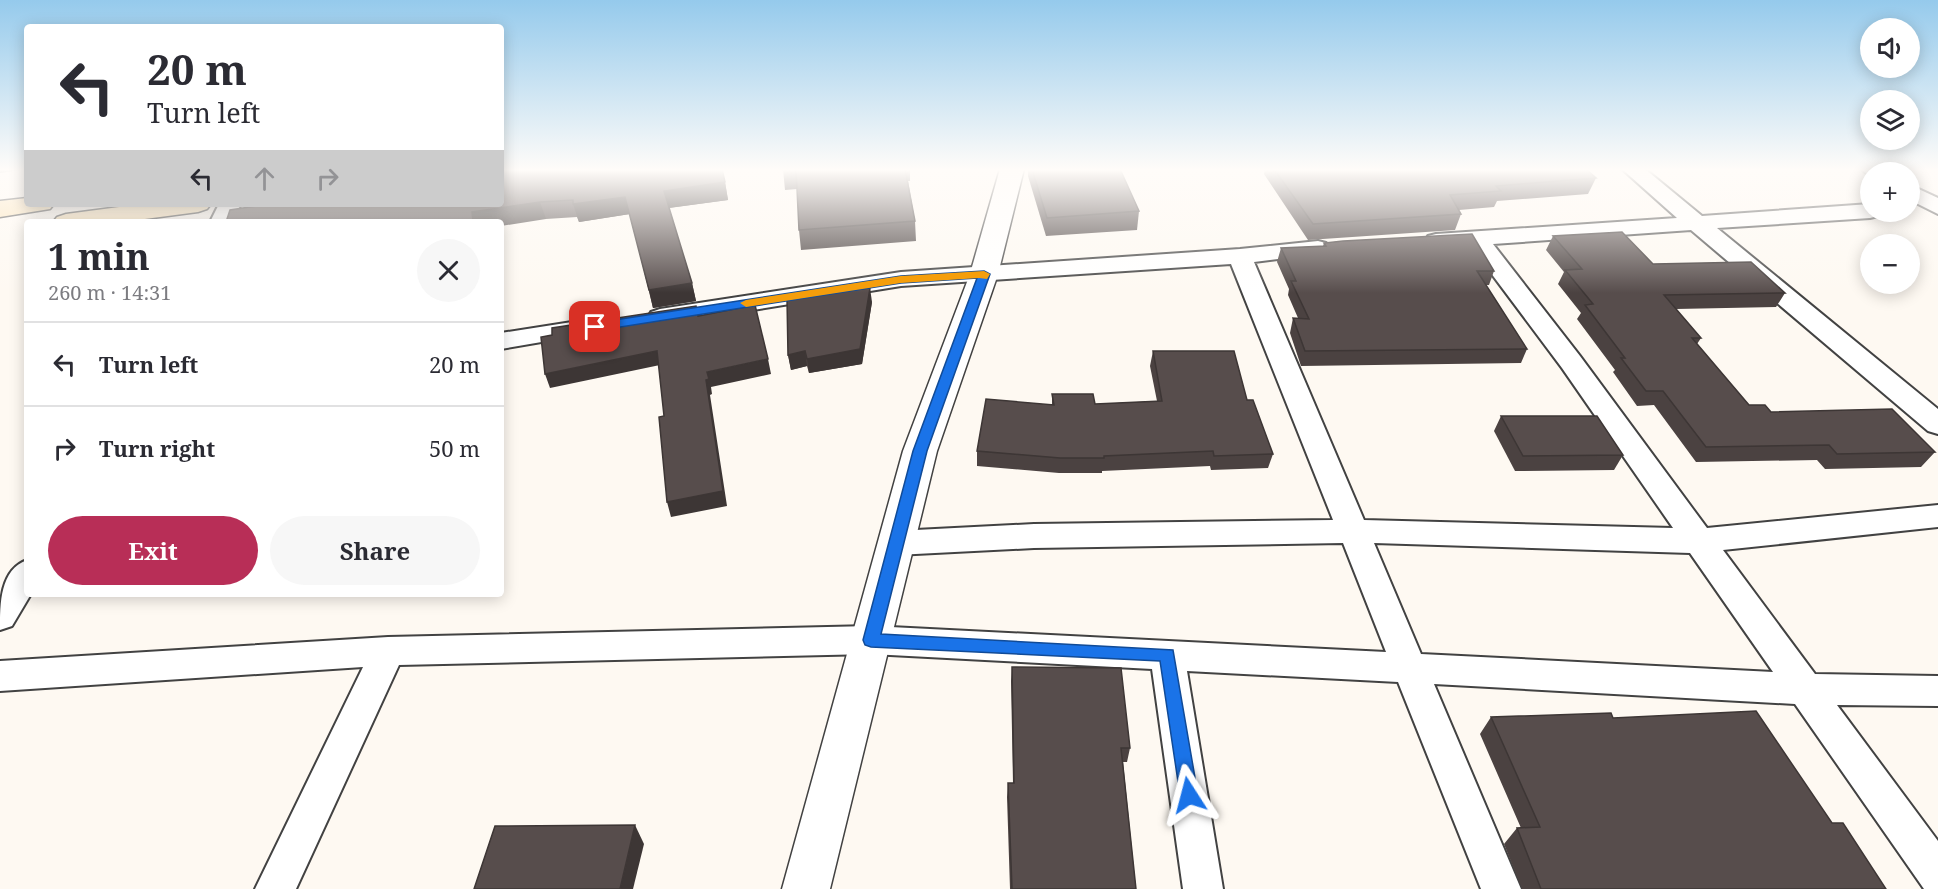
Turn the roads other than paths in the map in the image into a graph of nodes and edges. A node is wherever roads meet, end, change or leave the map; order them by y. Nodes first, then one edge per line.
1 (150, 210) edge
2 (1001, 210) edge
3 (1680, 210) edge
4 (1860, 212) edge
5 (88, 219) edge
6 (1695, 223) junction
7 (24, 228) edge
8 (0, 231) edge
9 (1477, 239) junction
10 (1419, 242) edge
11 (1339, 246) edge
12 (1240, 256) junction
13 (984, 274) junction
14 (642, 320) edge
15 (618, 323) edge
16 (504, 341) edge
17 (1938, 424) edge
18 (1938, 516) edge
19 (1354, 531) junction
20 (1699, 541) junction
21 (896, 543) junction
22 (24, 578) edge
23 (0, 616) edge
24 (871, 640) junction
25 (388, 651) junction
26 (1167, 655) junction
27 (1410, 667) junction
28 (7, 682) edge
29 (1804, 689) junction
30 (1938, 691) edge
31 (1938, 875) edge
32 (275, 889) edge
33 (806, 889) edge
34 (1203, 889) edge
35 (1501, 889) edge

1 - 5 main road
2 - 13 street
3 - 6 street
4 - 6 street
6 - 9 street
6 - 17 street
7 - 8 main road
9 - 10 street
9 - 20 street
11 - 12 street
12 - 13 street
12 - 19 street
13 - 14 street
13 - 21 street
15 - 16 street
18 - 20 street
19 - 20 street
19 - 21 street
19 - 27 street
20 - 29 street
21 - 24 street
22 - 23 street
24 - 25 street
24 - 26 street
24 - 33 street
25 - 28 street
25 - 32 street
26 - 27 street
26 - 34 street
27 - 29 street
27 - 35 street
29 - 30 street
29 - 31 street

